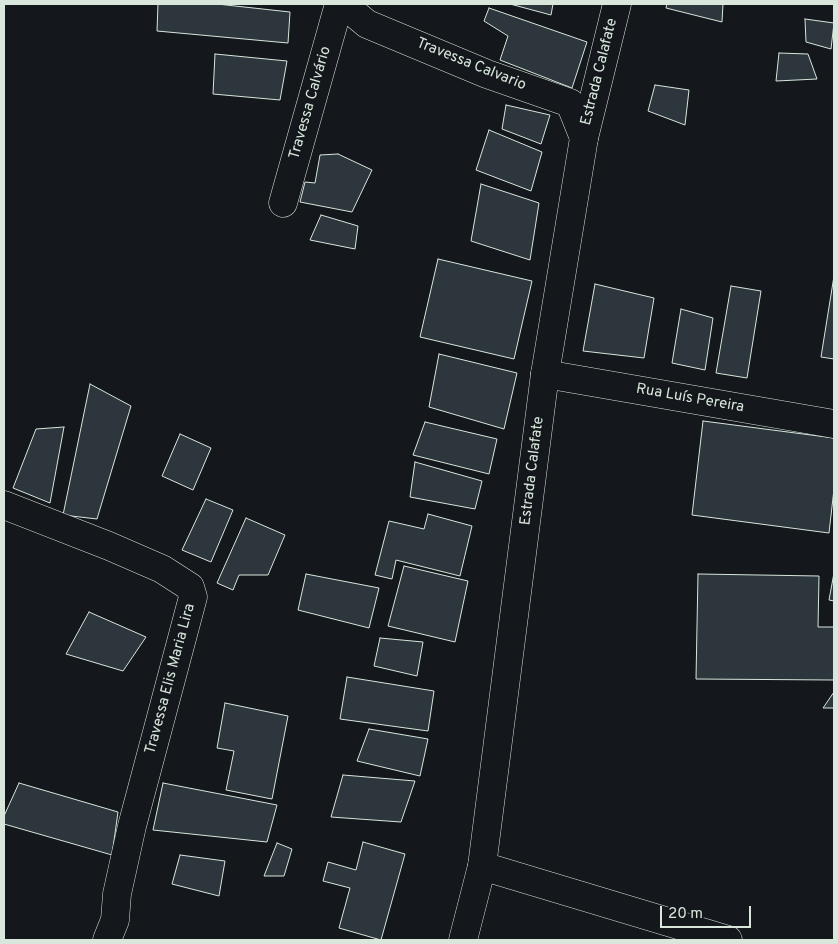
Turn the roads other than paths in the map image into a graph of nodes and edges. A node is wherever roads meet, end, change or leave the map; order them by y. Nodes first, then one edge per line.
1 (341, 4) edge
2 (617, 4) edge
3 (584, 138) junction
4 (283, 203) dead end
5 (545, 374) junction
6 (834, 424) edge
7 (4, 505) edge
8 (482, 866) junction
9 (107, 940) edge
10 (463, 940) edge
11 (728, 940) edge

1 - 3 street, Travessa Calvario
1 - 4 street, Travessa Calvário
2 - 3 street, Estrada Calafate
3 - 5 street, Estrada Calafate
5 - 6 street, Rua Luís Pereira
5 - 8 street, Estrada Calafate
7 - 9 street, Travessa Elis Maria Lira
8 - 10 street, Estrada Calafate
8 - 11 street

